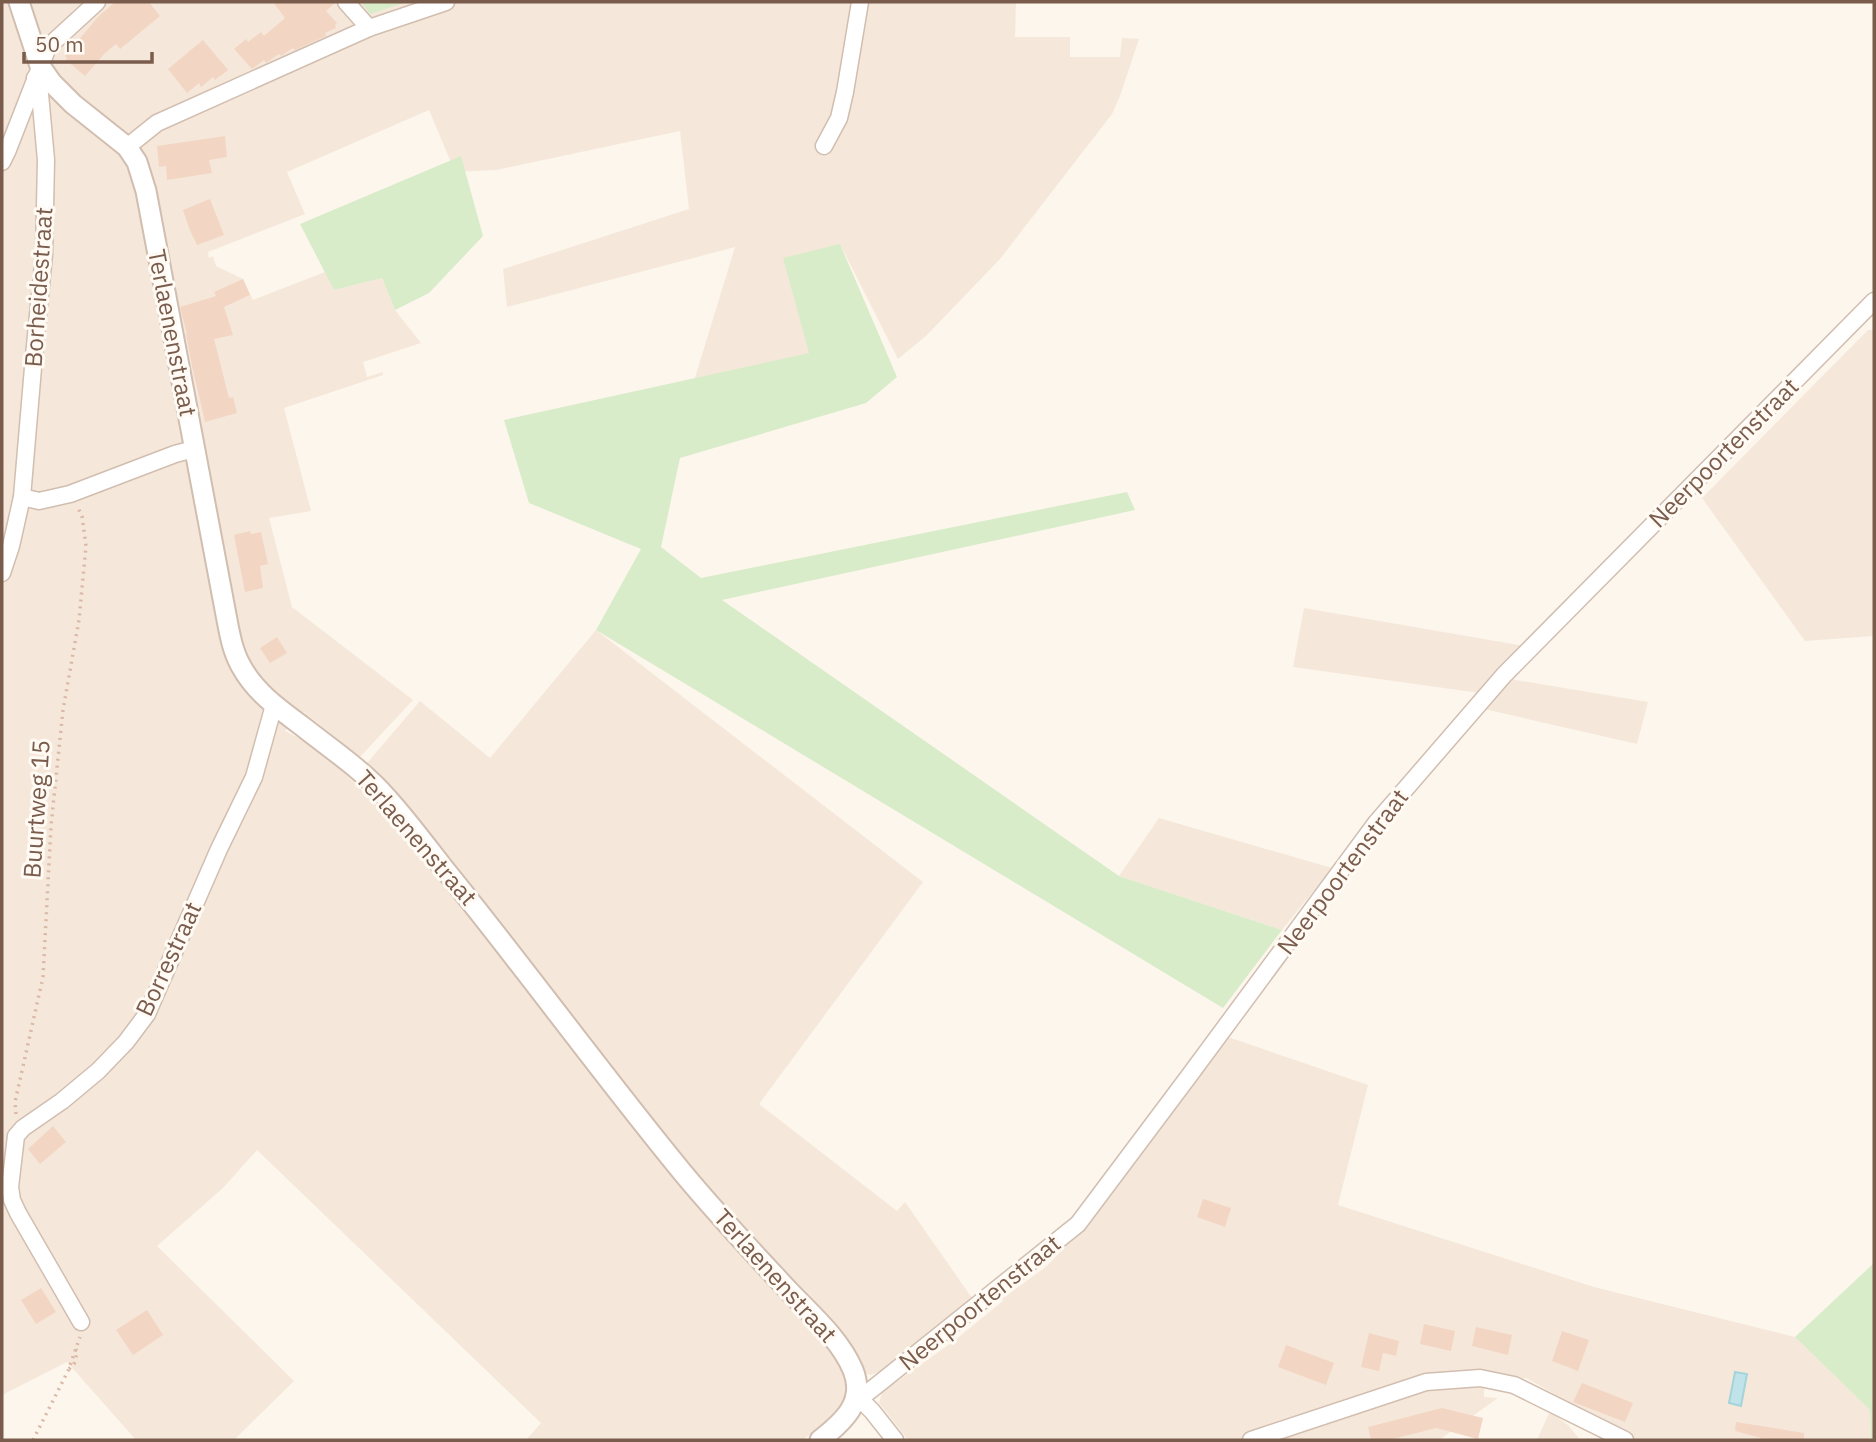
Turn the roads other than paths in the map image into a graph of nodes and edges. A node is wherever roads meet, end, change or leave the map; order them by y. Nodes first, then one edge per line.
1 (19, 2) edge
2 (97, 2) edge
3 (346, 2) edge
4 (446, 2) edge
5 (860, 2) edge
6 (369, 28) junction
7 (37, 72) junction
8 (824, 146) dead end
9 (127, 147) junction
10 (2, 162) edge
11 (1874, 301) edge
12 (194, 449) junction
13 (22, 497) junction
14 (2, 573) edge
15 (274, 705) junction
16 (81, 1322) road end
17 (857, 1396) junction
18 (1621, 1439) edge
19 (820, 1440) edge
20 (895, 1440) edge
21 (1251, 1440) edge

1 - 7 street, Terlaenenstraat
2 - 7 street
3 - 6 street
4 - 6 street
5 - 8 street
6 - 9 street
7 - 9 street, Terlaenenstraat
7 - 10 street
7 - 13 street, Borheidestraat
9 - 12 street, Terlaenenstraat
11 - 17 street, Neerpoortenstraat
12 - 13 street
12 - 15 street, Terlaenenstraat
13 - 14 street, Borheidestraat
15 - 16 street, Borrestraat
15 - 17 street, Terlaenenstraat
17 - 19 street, Neerpoortenstraat
17 - 20 street
18 - 21 street

